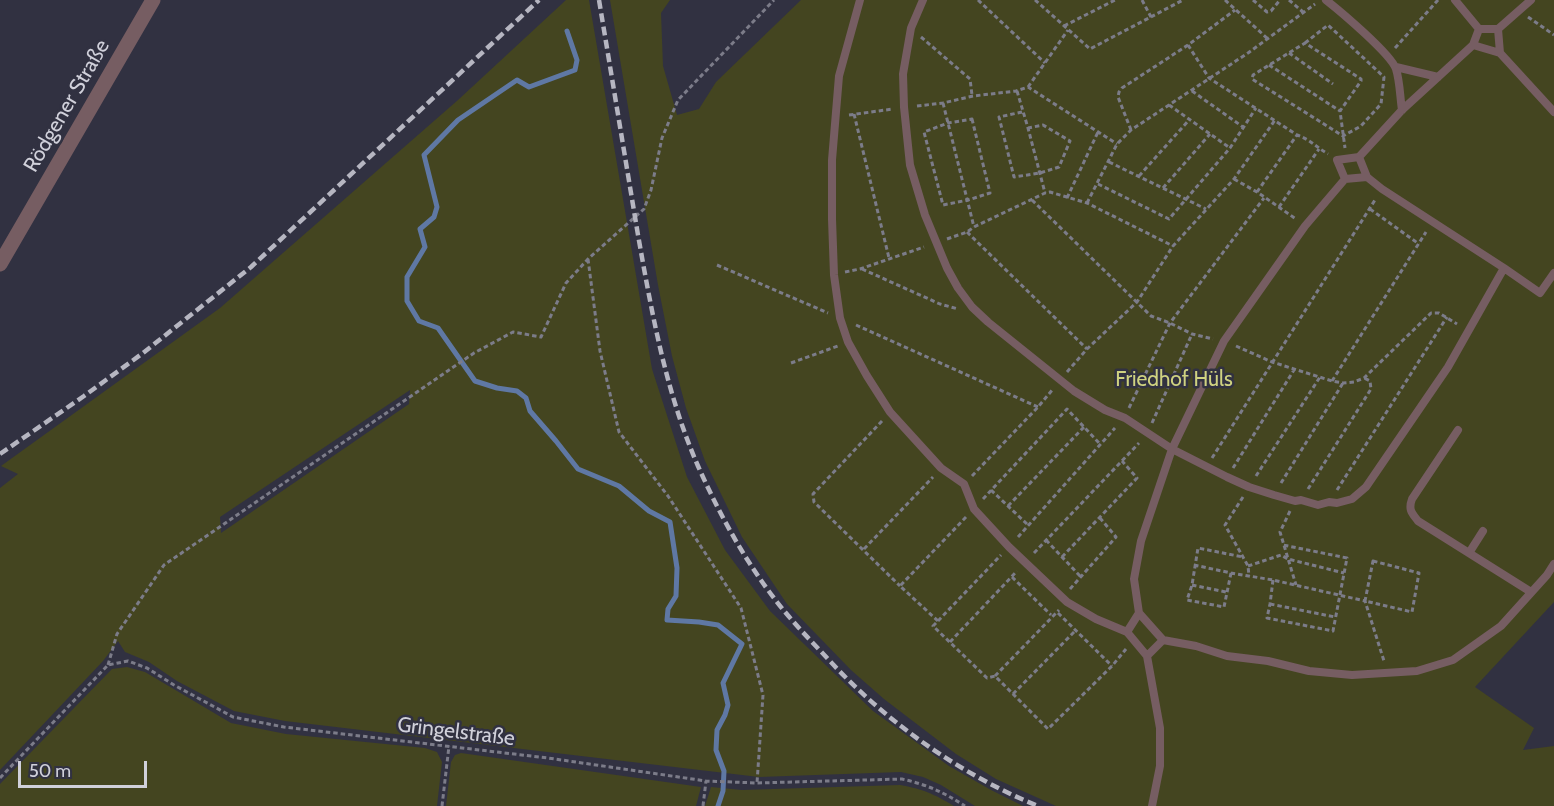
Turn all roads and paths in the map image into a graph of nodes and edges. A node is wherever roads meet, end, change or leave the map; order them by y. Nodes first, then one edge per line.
1 (153, 0) edge
2 (774, 0) edge
3 (860, 0) edge
4 (923, 0) edge
5 (978, 0) edge
6 (1035, 0) edge
7 (1115, 0) edge
8 (1142, 0) edge
9 (1183, 0) edge
10 (1225, 0) edge
11 (1253, 0) edge
12 (1280, 0) edge
13 (1288, 0) edge
14 (1317, 0) edge
15 (1326, 0) edge
16 (1438, 0) edge
17 (1455, 0) edge
18 (1531, 0) edge
19 (1235, 10) junction
20 (1519, 11) junction
21 (1303, 12) junction
22 (1150, 17) junction
23 (1064, 26) junction
24 (911, 28) junction
25 (1479, 29) junction
26 (1498, 29) junction
27 (1068, 30) junction
28 (1554, 35) edge
29 (1268, 39) junction
30 (1305, 43) junction
31 (1188, 45) junction
32 (1473, 45) junction
33 (1289, 53) junction
34 (1500, 53) junction
35 (1388, 57) junction
36 (1045, 63) junction
37 (1269, 65) junction
38 (1395, 67) junction
39 (1437, 77) junction
40 (1209, 78) junction
41 (1333, 84) dead end
42 (1028, 87) junction
43 (1016, 90) junction
44 (1192, 91) junction
45 (972, 96) junction
46 (943, 103) junction
47 (1169, 105) junction
48 (904, 107) junction
49 (1256, 108) junction
50 (1340, 111) junction
51 (1402, 111) junction
52 (1022, 112) junction
53 (1554, 112) edge
54 (854, 114) junction
55 (835, 117) junction
56 (1189, 120) junction
57 (1275, 120) junction
58 (948, 123) junction
59 (1243, 127) junction
60 (1028, 128) junction
61 (1131, 130) junction
62 (1098, 132) junction
63 (1210, 135) junction
64 (1297, 135) junction
65 (1343, 136) junction
66 (1118, 144) junction
67 (1230, 148) junction
68 (1319, 149) junction
69 (1359, 157) junction
70 (1342, 159) junction
71 (1109, 162) junction
72 (1041, 173) junction
73 (1139, 176) junction
74 (1367, 177) junction
75 (1234, 179) junction
76 (1345, 179) junction
77 (1098, 184) junction
78 (1163, 188) junction
79 (1382, 189) junction
80 (1257, 192) junction
81 (1045, 193) junction
82 (1066, 198) junction
83 (968, 200) junction
84 (1186, 200) junction
85 (1087, 203) junction
86 (1279, 207) junction
87 (1206, 209) junction
88 (1370, 209) junction
89 (1432, 223) junction
90 (1305, 226) junction
91 (974, 227) junction
92 (967, 232) junction
93 (937, 243) junction
94 (1419, 244) junction
95 (1173, 246) junction
96 (889, 258) junction
97 (588, 259) junction
98 (0, 264) edge
99 (717, 265) dead end
100 (1504, 268) junction
101 (860, 269) junction
102 (1554, 273) edge
103 (834, 275) junction
104 (972, 307) junction
105 (1447, 317) dead end
106 (840, 318) junction
107 (1192, 334) dead end
108 (848, 342) junction
109 (1087, 349) junction
110 (791, 363) dead end
111 (1294, 370) dead end
112 (1320, 376) dead end
113 (1364, 378) dead end
114 (1061, 380) junction
115 (1332, 381) dead end
116 (1343, 383) dead end
117 (1038, 407) junction
118 (890, 412) junction
119 (1084, 427) junction
120 (1458, 429) dead end
121 (1148, 434) junction
122 (1100, 444) dead end
123 (1172, 449) junction
124 (1122, 461) junction
125 (1206, 467) junction
126 (941, 468) junction
127 (1227, 477) junction
128 (964, 484) junction
129 (1248, 487) junction
130 (991, 490) junction
131 (1274, 495) junction
132 (1298, 500) junction
133 (1329, 502) junction
134 (1008, 506) junction
135 (974, 509) junction
136 (1100, 518) junction
137 (1028, 525) dead end
138 (1483, 531) dead end
139 (1046, 540) junction
140 (1283, 545) junction
141 (864, 549) junction
142 (1469, 553) junction
143 (1062, 557) junction
144 (1243, 557) junction
145 (1288, 559) junction
146 (1025, 562) junction
147 (1554, 564) edge
148 (1194, 565) junction
149 (1248, 566) junction
150 (1231, 573) junction
151 (1344, 573) junction
152 (1080, 576) junction
153 (1249, 576) junction
154 (1011, 577) junction
155 (1551, 577) edge
156 (1273, 580) junction
157 (1192, 585) junction
158 (1296, 585) junction
159 (900, 586) junction
160 (1531, 591) junction
161 (1226, 592) junction
162 (1339, 596) junction
163 (1065, 600) junction
164 (1365, 601) junction
165 (1270, 604) junction
166 (1057, 611) junction
167 (1139, 613) junction
168 (1052, 616) junction
169 (1335, 617) junction
170 (1076, 630) junction
171 (1127, 632) junction
172 (1132, 640) junction
173 (1163, 640) junction
174 (950, 642) junction
175 (1147, 656) junction
176 (108, 665) junction
177 (1112, 666) junction
178 (1388, 672) junction
179 (995, 676) junction
180 (1013, 694) junction
181 (448, 746) junction
182 (0, 778) edge
183 (706, 781) junction
184 (757, 783) junction
185 (442, 806) edge
186 (703, 806) edge
187 (965, 806) edge
188 (1152, 806) edge

1 - 98 street, Rödgener Straße
2 - 97 path
3 - 55 lane
4 - 24 lane
5 - 36 path
6 - 23 path
7 - 23 path
8 - 22 path
9 - 22 path
10 - 19 path
11 - 12 path
13 - 21 path
14 - 21 path
15 - 35 lane
16 - 35 path
17 - 25 lane
18 - 20 lane
19 - 29 path
19 - 31 path
20 - 26 lane
20 - 28 path
21 - 29 path
22 - 27 path
23 - 27 path
24 - 45 path
24 - 48 lane
25 - 26 lane
25 - 32 lane
26 - 34 lane
27 - 36 path
29 - 40 path
30 - 33 path
30 - 50 path
30 - 65 path
31 - 40 path
31 - 61 path
32 - 34 lane
32 - 39 lane
33 - 37 path
33 - 41 path
34 - 53 lane
35 - 38 lane
36 - 42 path
37 - 50 path
37 - 65 path
38 - 39 lane
38 - 51 lane
39 - 51 lane
40 - 44 path
40 - 49 path
42 - 43 path
42 - 62 path
43 - 45 path
43 - 52 path
44 - 47 path
44 - 59 path
45 - 46 path
46 - 48 path
46 - 58 path
47 - 56 path
47 - 61 path
48 - 54 path
48 - 93 lane
49 - 57 path
49 - 59 path
50 - 65 path
51 - 69 lane
52 - 60 path
52 - 72 path
54 - 55 path
54 - 96 path
55 - 103 lane
56 - 63 path
56 - 73 path
57 - 64 path
57 - 75 path
58 - 83 path
58 - 83 path
58 - 83 path
59 - 67 path
60 - 72 path
60 - 72 path
61 - 66 path
62 - 66 path
62 - 82 path
63 - 67 path
63 - 78 path
64 - 68 path
64 - 80 path
65 - 70 path
66 - 71 path
67 - 84 path
68 - 70 path
68 - 86 path
69 - 70 lane
69 - 74 lane
70 - 76 lane
71 - 73 path
71 - 77 path
72 - 81 path
73 - 78 path
74 - 76 lane
74 - 79 lane
75 - 80 path
75 - 87 path
76 - 90 lane
77 - 84 path
77 - 85 path
78 - 84 path
79 - 88 path
79 - 89 lane
80 - 86 path
81 - 82 path
81 - 91 path
82 - 85 path
83 - 91 path
84 - 87 path
85 - 95 path
86 - 90 path
87 - 95 path
88 - 94 path
88 - 125 path
89 - 94 path
89 - 100 lane
90 - 123 lane
91 - 92 path
92 - 93 path
92 - 109 path
93 - 96 path
93 - 104 lane
94 - 115 path
95 - 109 path
96 - 101 path
97 - 176 path
97 - 184 path
99 - 106 path
100 - 102 lane
100 - 133 lane
101 - 103 path
101 - 104 path
103 - 106 lane
104 - 114 lane
105 - 133 path
106 - 108 lane
106 - 117 path
107 - 121 path
108 - 110 path
108 - 118 lane
109 - 114 path
111 - 127 path
112 - 129 path
113 - 132 path
114 - 117 path
114 - 121 lane
116 - 131 path
117 - 128 path
118 - 126 lane
118 - 141 path
119 - 122 path
119 - 130 path
119 - 134 path
120 - 142 lane
121 - 123 lane
121 - 124 path
123 - 125 lane
123 - 167 lane
124 - 136 path
124 - 139 path
125 - 127 lane
126 - 128 lane
126 - 141 path
127 - 129 lane
128 - 135 lane
129 - 131 lane
129 - 144 path
130 - 134 path
130 - 135 path
131 - 132 lane
132 - 133 lane
132 - 140 path
134 - 137 path
135 - 146 lane
135 - 159 path
136 - 143 path
136 - 152 path
138 - 142 lane
139 - 143 path
139 - 146 path
140 - 145 path
140 - 151 path
141 - 159 path
142 - 160 lane
143 - 152 path
144 - 148 path
144 - 149 path
145 - 149 path
145 - 151 path
145 - 158 path
146 - 154 path
146 - 163 lane
147 - 155 lane
148 - 150 path
148 - 157 path
149 - 153 path
150 - 153 path
150 - 161 path
151 - 162 path
152 - 163 path
153 - 156 path
154 - 168 path
154 - 174 path
155 - 160 lane
156 - 158 path
156 - 165 path
157 - 161 path
157 - 161 path
158 - 162 path
159 - 174 path
160 - 178 lane
162 - 164 path
162 - 169 path
163 - 166 path
163 - 171 lane
164 - 164 path
164 - 178 path
165 - 169 path
165 - 169 path
166 - 168 path
166 - 170 path
167 - 171 lane
167 - 173 lane
168 - 179 path
170 - 177 path
170 - 180 path
171 - 172 lane
172 - 175 lane
172 - 177 path
173 - 175 lane
173 - 178 lane
174 - 179 path
175 - 188 lane
176 - 181 path, Gringelstraße
176 - 182 path
177 - 180 path
179 - 180 path
181 - 183 path, Gringelstraße
181 - 185 path
183 - 184 path, Gringelstraße
183 - 186 path
184 - 187 path, Gringelstraße

